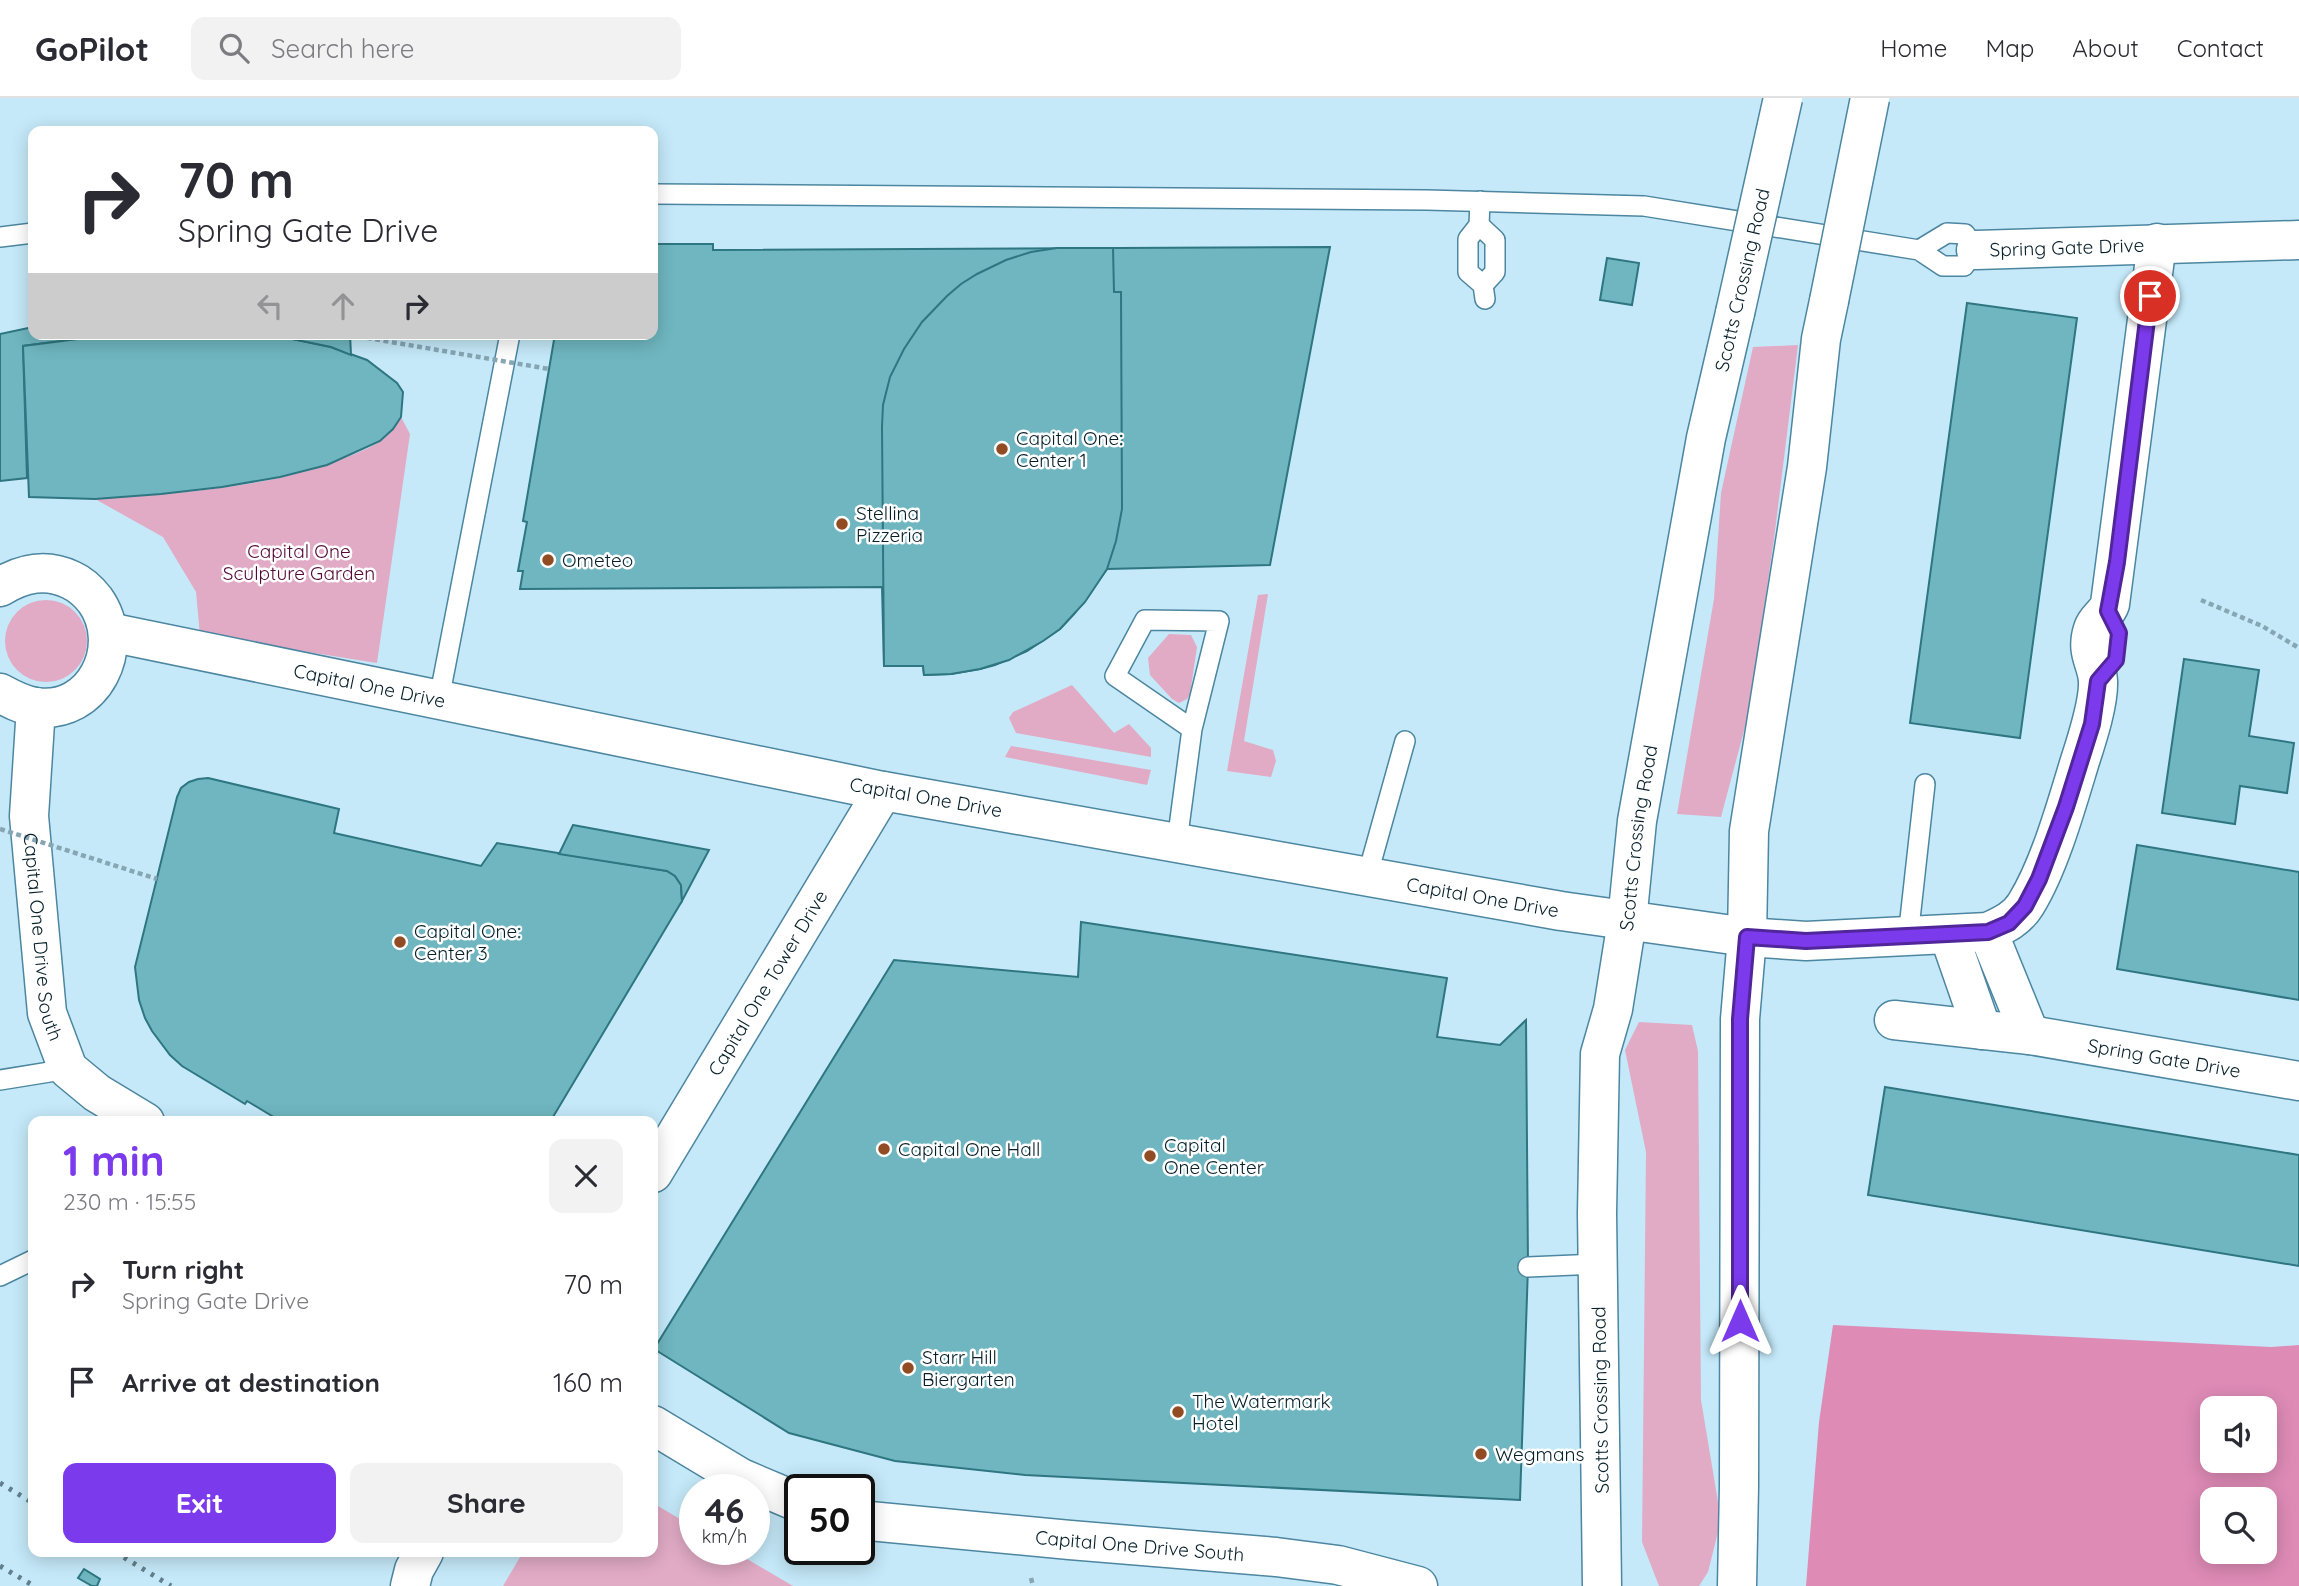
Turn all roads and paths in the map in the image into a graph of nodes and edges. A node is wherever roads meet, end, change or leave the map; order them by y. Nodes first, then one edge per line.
1 (1783, 98) edge
2 (1870, 98) edge
3 (658, 194) edge
4 (1480, 201) junction
5 (1479, 225) junction
6 (28, 233) edge
7 (0, 236) edge
8 (2299, 240) edge
9 (2157, 243) junction
10 (1919, 250) junction
11 (1976, 250) junction
12 (379, 340) edge
13 (509, 340) edge
14 (549, 369) dead end
15 (0, 587) edge
16 (2201, 600) dead end
17 (109, 632) junction
18 (2299, 648) edge
19 (0, 693) edge
20 (439, 699) junction
21 (36, 707) junction
22 (1192, 729) junction
23 (1405, 741) dead end
24 (1926, 784) dead end
25 (883, 790) junction
26 (0, 829) edge
27 (1177, 842) junction
28 (1367, 877) junction
29 (157, 878) dead end
30 (1628, 921) junction
31 (1988, 932) junction
32 (1949, 935) junction
33 (1747, 937) junction
34 (1908, 937) junction
35 (1894, 1020) dead end
36 (1982, 1030) junction
37 (2030, 1035) junction
38 (68, 1069) junction
39 (0, 1080) edge
40 (2299, 1081) edge
41 (135, 1116) edge
42 (658, 1165) edge
43 (28, 1262) edge
44 (1598, 1264) junction
45 (1528, 1267) dead end
46 (0, 1276) edge
47 (658, 1428) edge
48 (784, 1496) edge
49 (875, 1521) edge
50 (1419, 1586) edge
51 (1602, 1586) edge
52 (1737, 1586) edge

1 - 30 street, Scotts Crossing Road, bridge
2 - 33 street, bridge
3 - 4 lane
4 - 5 lane
4 - 10 lane
5 - 5 lane
6 - 7 lane
8 - 9 street, Spring Gate Drive
9 - 11 street, Spring Gate Drive
9 - 31 street, Spring Gate Drive
10 - 11 lane
10 - 11 lane
12 - 14 path, bridge
13 - 20 lane
15 - 17 street
16 - 18 path
17 - 20 street, Capital One Drive
17 - 21 street
19 - 21 street
20 - 25 street, Capital One Drive
21 - 38 street, Capital One Drive South
22 - 22 lane
22 - 27 lane
23 - 28 lane
24 - 34 lane
25 - 27 street, Capital One Drive
25 - 42 street, Capital One Tower Drive
26 - 29 path, bridge
27 - 28 street, Capital One Drive
28 - 30 street, Capital One Drive
30 - 33 street, Capital One Drive
30 - 44 street, Scotts Crossing Road
31 - 32 street, Spring Gate Drive
31 - 37 street
32 - 34 street, Spring Gate Drive
32 - 36 street
33 - 34 street, Spring Gate Drive
33 - 52 street
35 - 36 street, Spring Gate Drive
36 - 37 street, Spring Gate Drive
37 - 40 street, Spring Gate Drive
38 - 39 lane
38 - 41 street, Capital One Drive South
43 - 46 lane
44 - 45 lane
44 - 51 street, Scotts Crossing Road
47 - 48 street
49 - 50 street, Capital One Drive South

